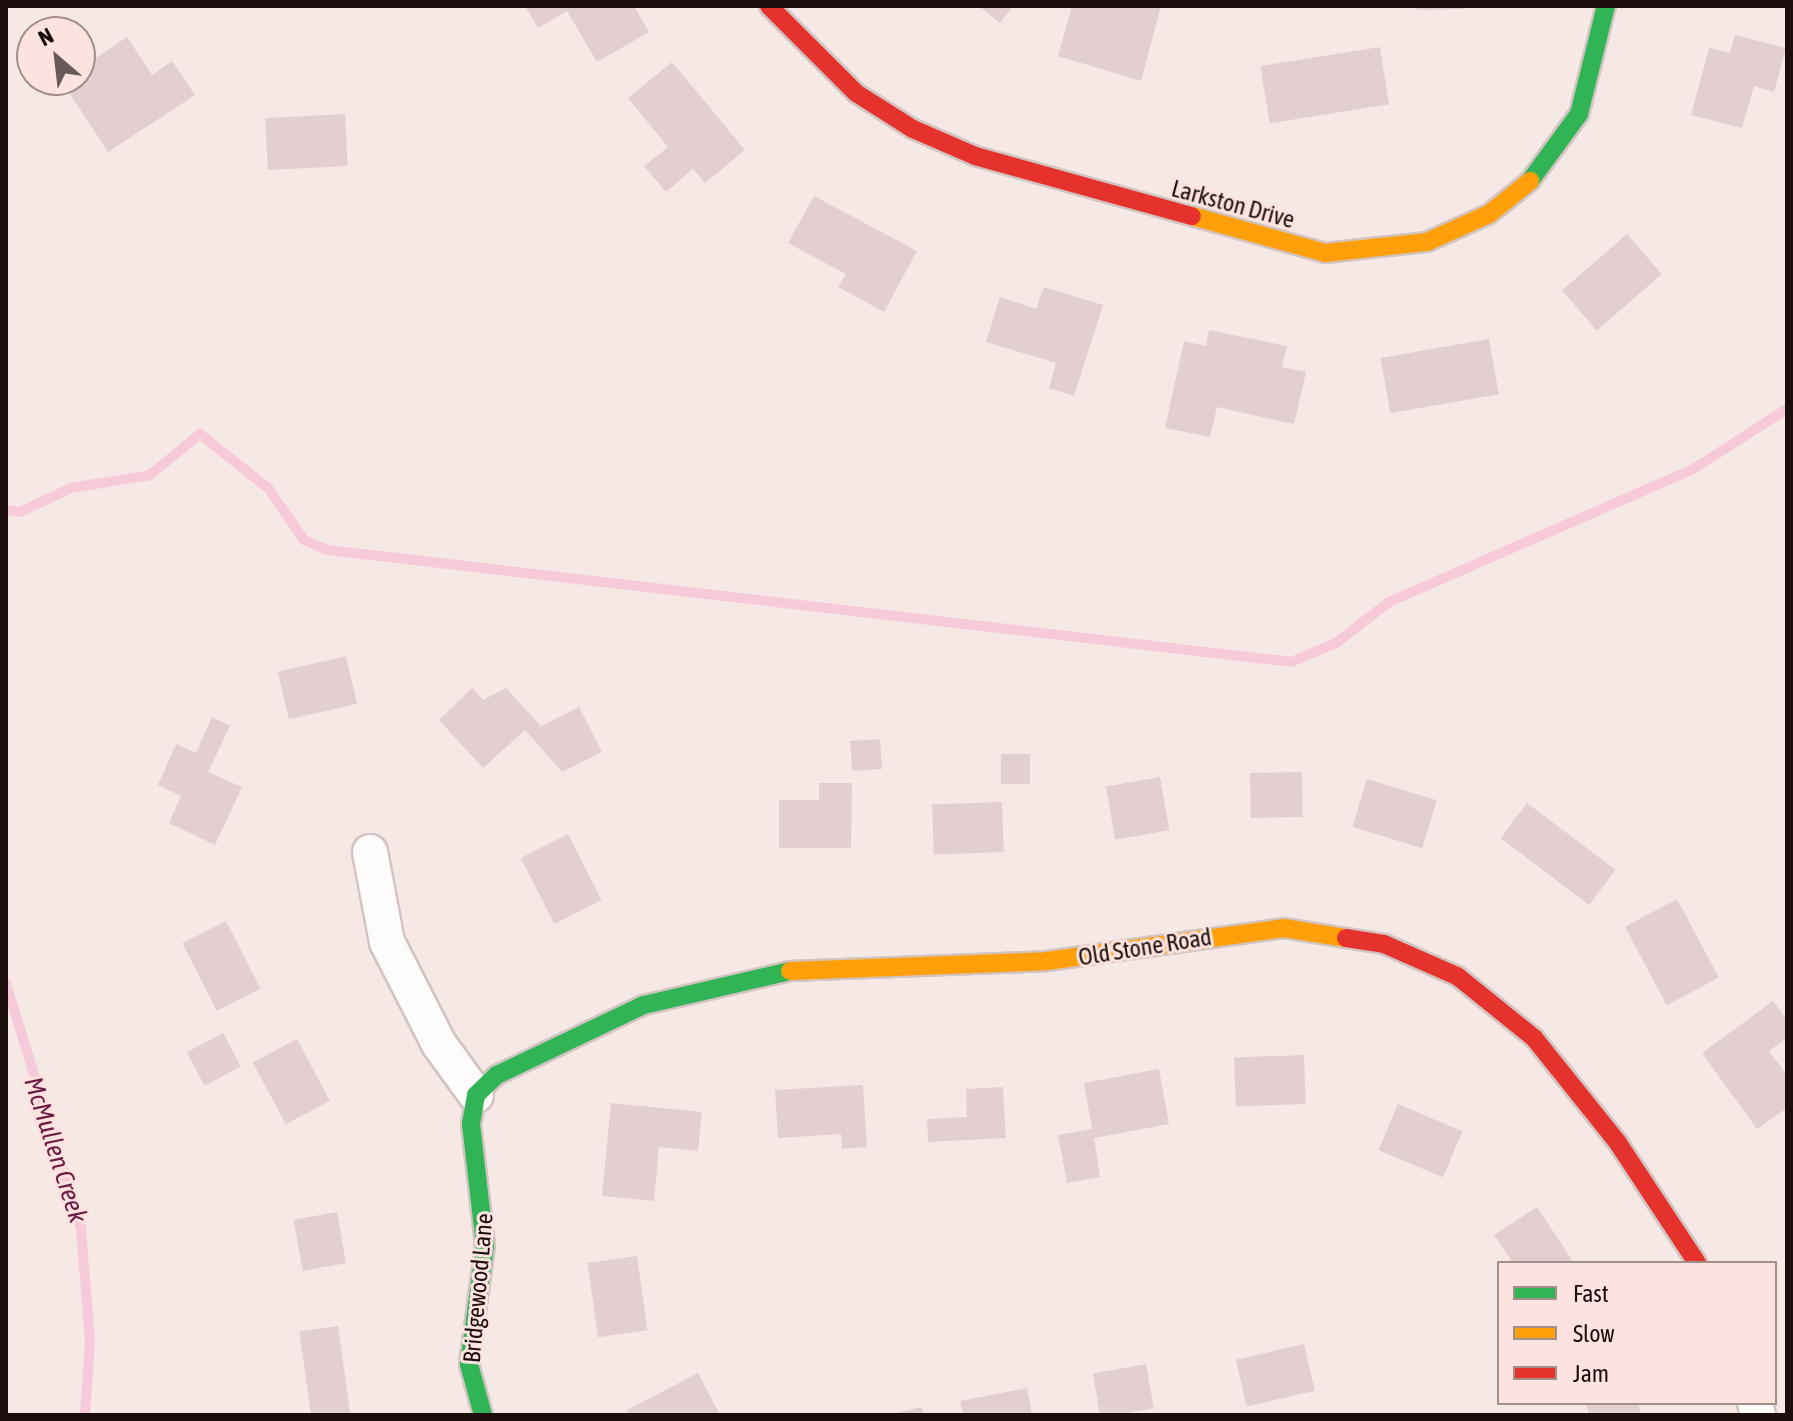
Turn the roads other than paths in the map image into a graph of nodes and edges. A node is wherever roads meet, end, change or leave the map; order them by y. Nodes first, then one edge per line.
1 (769, 6) edge
2 (1606, 6) edge
3 (370, 852) dead end
4 (476, 1095) junction
5 (1696, 1261) edge
6 (483, 1415) edge

1 - 2 street, Larkston Drive
3 - 4 street
4 - 5 street, Old Stone Road
4 - 6 street, Bridgewood Lane

